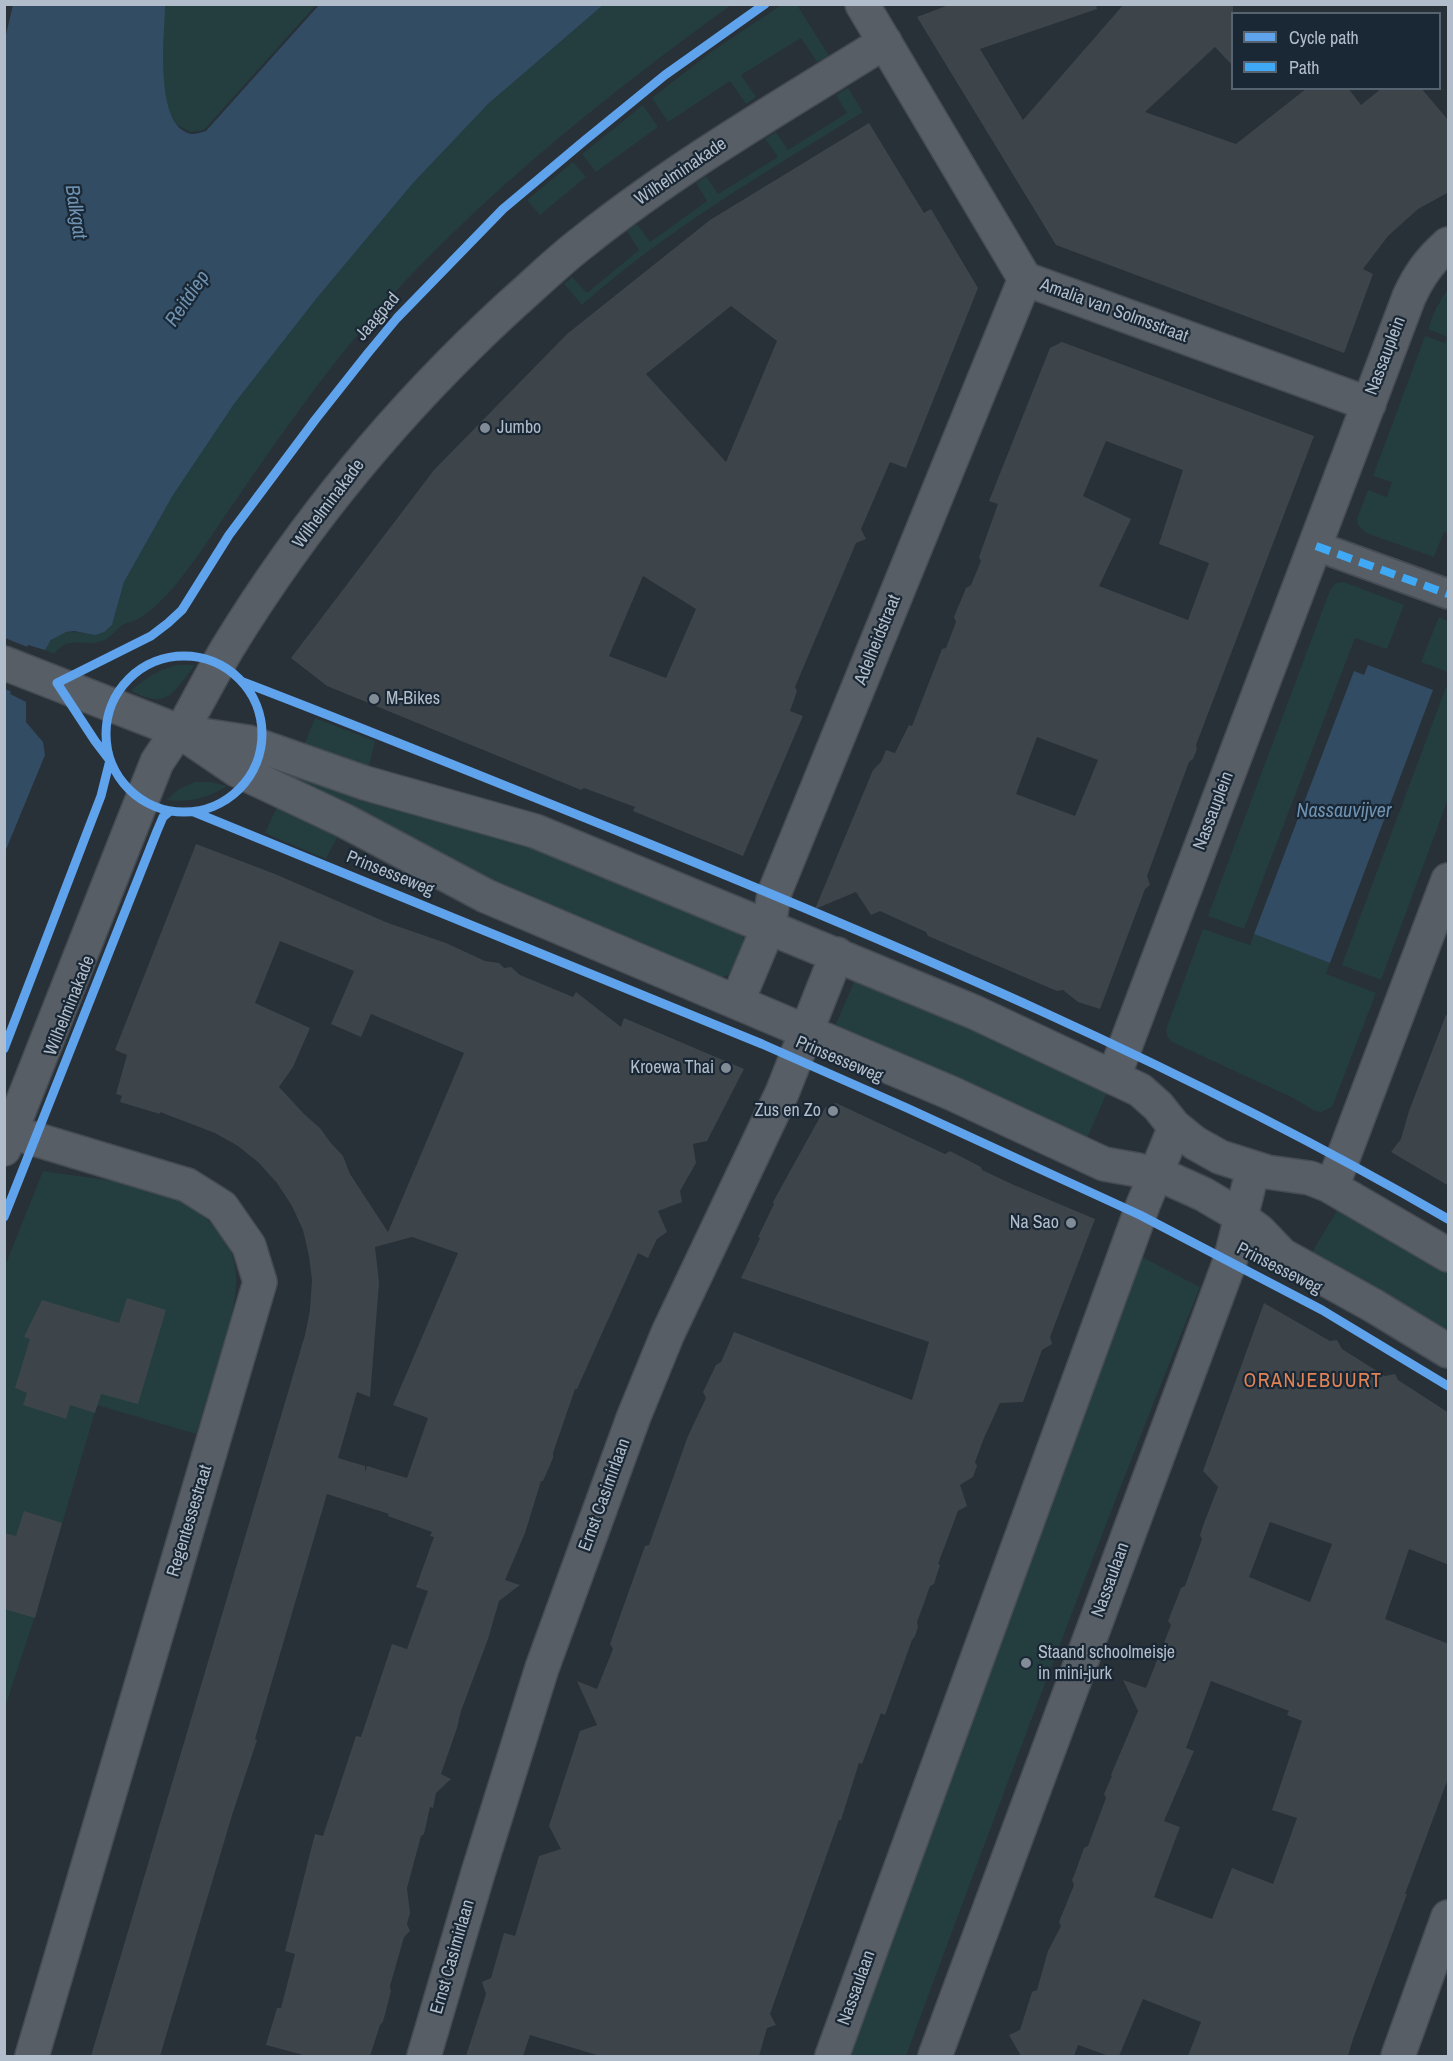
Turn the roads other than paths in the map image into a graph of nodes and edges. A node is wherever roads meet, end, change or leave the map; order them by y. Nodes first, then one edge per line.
1 (862, 4) edge
2 (885, 42) junction
3 (1449, 244) edge
4 (1024, 279) junction
5 (1369, 404) junction
6 (1316, 546) junction
7 (1449, 594) edge
8 (4, 663) edge
9 (181, 732) junction
10 (1449, 880) edge
11 (769, 926) junction
12 (837, 954) junction
13 (737, 1002) junction
14 (806, 1031) junction
15 (1114, 1076) junction
16 (1175, 1126) junction
17 (8, 1140) edge
18 (1253, 1169) junction
19 (1155, 1175) junction
20 (1332, 1187) junction
21 (1240, 1218) junction
22 (1449, 1255) edge
23 (1449, 1351) edge
24 (1449, 1917) edge
25 (32, 2056) edge
26 (423, 2056) edge
27 (832, 2056) edge
28 (935, 2056) edge
29 (1398, 2056) edge

1 - 2 street, Amalia van Solmsstraat
2 - 4 street, Amalia van Solmsstraat
2 - 9 street, Wilhelminakade
3 - 5 street, Nassauplein
4 - 5 street, Amalia van Solmsstraat
4 - 11 street, Adelheidstraat
5 - 6 street, Nassauplein
6 - 7 street
6 - 15 street, Nassauplein
8 - 9 street
9 - 11 street
9 - 13 street, Prinsesseweg
9 - 17 street, Wilhelminakade
10 - 20 street
11 - 12 street
11 - 13 street, Adelheidstraat
12 - 14 street, Ernst Casimirlaan
12 - 15 street
13 - 14 street, Prinsesseweg
14 - 19 street, Prinsesseweg
14 - 26 street, Ernst Casimirlaan
15 - 16 street
16 - 18 street
16 - 19 street, Nassaulaan
17 - 25 street, Regentessestraat
18 - 20 street
18 - 21 street, Nassaulaan
19 - 21 street, Prinsesseweg
19 - 27 street, Nassaulaan
20 - 22 street
21 - 23 street, Prinsesseweg
21 - 28 street, Nassaulaan
24 - 29 street

